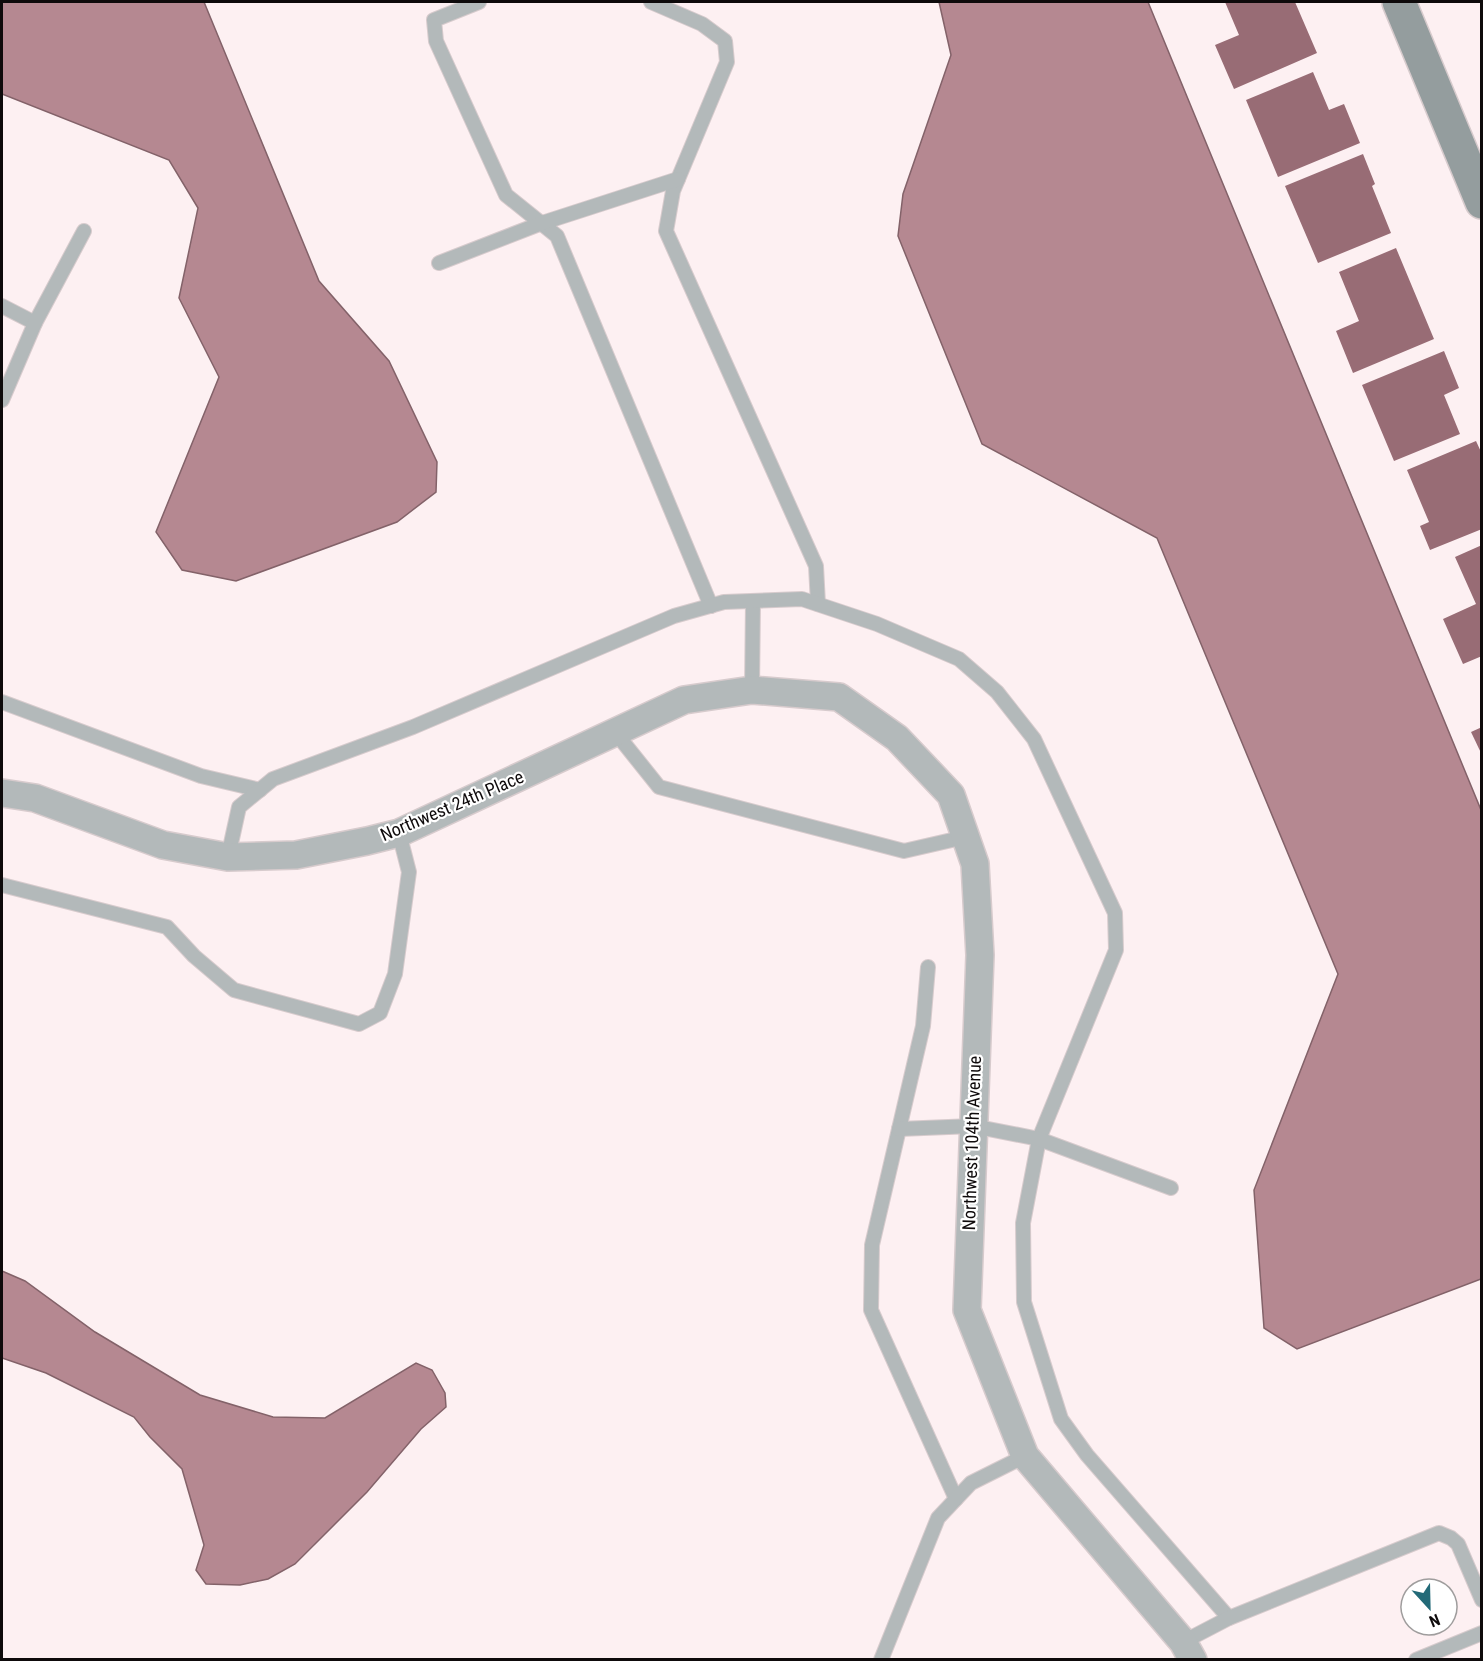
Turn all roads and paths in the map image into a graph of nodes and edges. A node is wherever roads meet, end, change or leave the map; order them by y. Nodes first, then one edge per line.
1 (479, 2) edge
2 (651, 2) edge
3 (1399, 2) edge
4 (678, 179) junction
5 (1482, 201) edge
6 (542, 223) junction
7 (84, 231) dead end
8 (439, 263) dead end
9 (2, 306) edge
10 (35, 323) junction
11 (2, 400) edge
12 (753, 601) junction
13 (818, 604) junction
14 (711, 606) junction
15 (752, 690) junction
16 (2, 702) edge
17 (615, 732) junction
18 (260, 790) junction
19 (2, 793) edge
20 (399, 833) junction
21 (965, 837) junction
22 (228, 857) junction
23 (2, 885) edge
24 (928, 967) dead end
25 (973, 1126) junction
26 (899, 1129) junction
27 (1039, 1138) junction
28 (1171, 1188) dead end
29 (1024, 1456) junction
30 (956, 1499) junction
31 (1482, 1600) edge
32 (1229, 1618) junction
33 (1482, 1633) edge
34 (1188, 1651) edge
35 (881, 1659) edge
36 (1416, 1659) edge

1 - 6 lane
2 - 4 lane
3 - 5 street
4 - 6 lane
4 - 13 lane
6 - 8 lane
6 - 14 lane
7 - 10 lane
9 - 10 lane
10 - 11 lane
12 - 13 lane
12 - 14 lane
12 - 15 lane
13 - 27 lane
14 - 18 lane
15 - 17 street, Northwest 24th Place
15 - 21 street, Northwest 104th Avenue
16 - 18 lane
17 - 20 street, Northwest 24th Place
17 - 21 lane
18 - 22 lane
19 - 22 street, Northwest 24th Place
20 - 22 street, Northwest 24th Place
20 - 23 lane
21 - 25 street, Northwest 104th Avenue
24 - 26 lane
25 - 26 lane
25 - 27 lane
25 - 29 street, Northwest 104th Avenue
26 - 30 lane
27 - 28 lane
27 - 32 lane
29 - 30 lane
29 - 34 street, Northwest 104th Avenue
30 - 35 lane
31 - 32 lane
32 - 34 lane
33 - 36 lane

